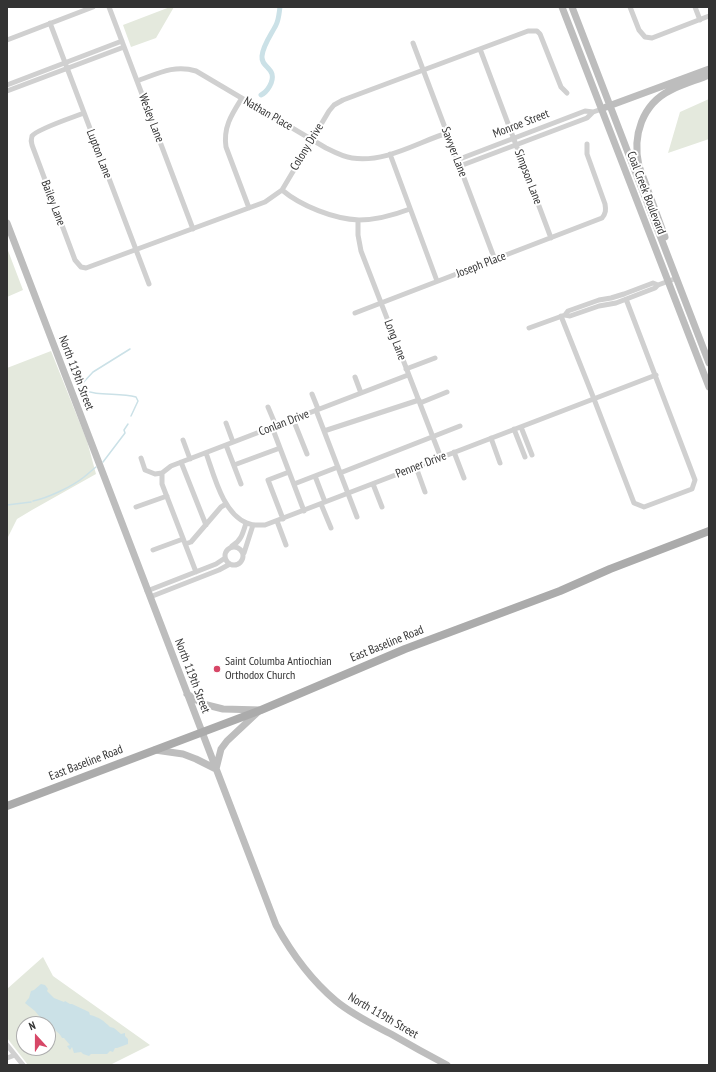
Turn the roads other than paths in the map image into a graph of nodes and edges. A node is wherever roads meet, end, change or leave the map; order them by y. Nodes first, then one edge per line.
1 (93, 7) edge
2 (109, 7) edge
3 (562, 7) edge
4 (572, 7) edge
5 (630, 7) edge
6 (695, 7) edge
7 (709, 16) edge
8 (700, 20) junction
9 (50, 23) junction
10 (7, 40) edge
11 (122, 41) junction
12 (413, 44) dead end
13 (124, 47) junction
14 (480, 49) junction
15 (65, 63) junction
16 (67, 68) junction
17 (709, 69) edge
18 (423, 70) junction
19 (709, 75) edge
20 (137, 81) junction
21 (7, 85) edge
22 (7, 91) edge
23 (567, 93) dead end
24 (242, 98) junction
25 (606, 107) junction
26 (593, 112) junction
27 (84, 114) junction
28 (446, 133) junction
29 (513, 138) junction
30 (312, 140) junction
31 (516, 144) junction
32 (587, 144) dead end
33 (390, 154) junction
34 (457, 160) junction
35 (460, 166) junction
36 (282, 190) junction
37 (249, 208) junction
38 (410, 209) junction
39 (358, 220) junction
40 (7, 223) edge
41 (193, 229) junction
42 (552, 238) junction
43 (136, 250) junction
44 (495, 260) junction
45 (81, 267) joint
46 (674, 270) junction
47 (677, 278) junction
48 (437, 281) junction
49 (668, 281) junction
50 (149, 284) dead end
51 (658, 285) junction
52 (626, 299) junction
53 (380, 302) junction
54 (354, 312) dead end
55 (563, 316) junction
56 (529, 328) dead end
57 (435, 358) dead end
58 (709, 363) edge
59 (407, 372) junction
60 (656, 375) junction
61 (355, 377) dead end
62 (709, 387) edge
63 (448, 392) dead end
64 (361, 393) junction
65 (312, 394) dead end
66 (594, 399) junction
67 (419, 402) junction
68 (268, 407) dead end
69 (317, 410) junction
70 (293, 419) junction
71 (226, 423) dead end
72 (460, 426) dead end
73 (274, 427) junction
74 (521, 427) junction
75 (514, 429) junction
76 (324, 431) junction
77 (433, 437) junction
78 (491, 438) junction
79 (182, 440) dead end
80 (233, 442) junction
81 (226, 445) junction
82 (280, 448) junction
83 (454, 452) junction
84 (206, 453) junction
85 (307, 454) dead end
86 (532, 455) dead end
87 (525, 457) dead end
88 (141, 458) dead end
89 (441, 458) junction
90 (190, 459) junction
91 (181, 462) junction
92 (500, 463) dead end
93 (234, 465) junction
94 (338, 467) junction
95 (416, 467) junction
96 (289, 472) junction
97 (162, 473) junction
98 (340, 473) junction
99 (315, 476) junction
100 (464, 478) dead end
101 (241, 484) dead end
102 (294, 484) junction
103 (373, 484) junction
104 (425, 492) dead end
105 (348, 494) junction
106 (167, 496) junction
107 (323, 503) junction
108 (226, 504) junction
109 (136, 507) dead end
110 (382, 507) dead end
111 (304, 510) junction
112 (357, 517) dead end
113 (283, 519) junction
114 (277, 521) junction
115 (246, 523) junction
116 (206, 525) junction
117 (253, 525) junction
118 (331, 528) dead end
119 (709, 531) edge
120 (183, 538) junction
121 (185, 544) junction
122 (286, 545) dead end
123 (232, 546) junction
124 (153, 550) dead end
125 (243, 554) junction
126 (225, 558) junction
127 (230, 564) junction
128 (196, 572) junction
129 (149, 594) junction
130 (187, 694) junction
131 (261, 710) junction
132 (202, 732) junction
133 (154, 750) junction
134 (216, 769) junction
135 (7, 806) edge
136 (7, 1046) edge
137 (15, 1055) junction
138 (7, 1058) edge
139 (23, 1065) edge
140 (447, 1065) edge

1 - 9 street
2 - 11 street, Wesley Lane
3 - 25 main road, Coal Creek Boulevard
4 - 25 main road, Coal Creek Boulevard
5 - 8 street
6 - 8 street
7 - 8 street
9 - 10 street
9 - 15 street, Lupton Lane
11 - 13 street, Wesley Lane
11 - 15 street
12 - 18 street, Sawyer Lane
13 - 16 street
13 - 20 street, Wesley Lane
14 - 18 street, Colony Drive
14 - 23 street, Colony Drive
14 - 29 street, Simpson Lane
15 - 16 street, Lupton Lane
15 - 21 street
16 - 22 street
16 - 27 street, Lupton Lane
17 - 25 main road, Monroe Street
18 - 28 street, Sawyer Lane
18 - 30 street, Colony Drive
19 - 46 main road
20 - 24 street, Nathan Place
20 - 41 street, Wesley Lane
24 - 30 street, Nathan Place
24 - 37 street
25 - 26 street, Monroe Street
25 - 46 main road, Coal Creek Boulevard
25 - 49 main road, Coal Creek Boulevard
26 - 29 street, Monroe Street
26 - 31 street, Monroe Street
27 - 43 street, Lupton Lane
27 - 45 street, Bailey Lane
28 - 33 street, Nathan Place
28 - 34 street, Sawyer Lane
29 - 31 street, Simpson Lane
29 - 34 street, Monroe Street
30 - 33 street, Nathan Place
30 - 36 street, Colony Drive
31 - 35 street, Monroe Street
31 - 42 street, Simpson Lane
32 - 42 street, Joseph Place
33 - 38 street
34 - 35 street, Sawyer Lane
35 - 44 street, Sawyer Lane
36 - 37 street, Colony Drive
36 - 39 street
37 - 41 street, Colony Drive
38 - 39 street
38 - 48 street
39 - 53 street, Long Lane
40 - 129 main road, North 119th Street
41 - 43 street, Colony Drive
42 - 44 street, Joseph Place
43 - 45 street, Colony Drive
43 - 50 street, Lupton Lane
44 - 48 street, Joseph Place
46 - 47 main road, Coal Creek Boulevard
47 - 49 street
47 - 58 main road, Coal Creek Boulevard
48 - 53 street, Joseph Place
49 - 51 street
49 - 62 main road, Coal Creek Boulevard
51 - 52 street
51 - 55 street
52 - 55 street
52 - 60 street
53 - 54 street, Joseph Place
53 - 59 street, Long Lane
55 - 56 street
55 - 66 street
57 - 59 street, Conlan Drive
59 - 64 street, Conlan Drive
59 - 67 street, Long Lane
60 - 66 street, Penner Drive
60 - 66 street
61 - 64 street
63 - 67 street
64 - 69 street, Conlan Drive
65 - 69 street
66 - 74 street, Penner Drive
67 - 76 street
67 - 77 street, Long Lane
68 - 73 street
69 - 70 street, Conlan Drive
69 - 76 street
70 - 73 street, Conlan Drive
70 - 85 street
71 - 80 street
72 - 77 street
73 - 80 street, Conlan Drive
73 - 82 street
74 - 75 street, Penner Drive
74 - 86 street
75 - 78 street, Penner Drive
75 - 87 street
76 - 94 street
77 - 89 street, Long Lane
77 - 98 street
78 - 83 street, Penner Drive
78 - 92 street
79 - 90 street
80 - 81 street, Conlan Drive
81 - 84 street, Conlan Drive
81 - 93 street
82 - 93 street
82 - 96 street
83 - 89 street, Penner Drive
83 - 100 street
84 - 90 street, Conlan Drive
84 - 108 street
88 - 97 street
89 - 95 street, Penner Drive
90 - 91 street, Conlan Drive
91 - 97 street, Conlan Drive
91 - 116 street
93 - 101 street
94 - 98 street
94 - 99 street
95 - 103 street, Penner Drive
95 - 104 street
96 - 102 street
96 - 113 street
97 - 106 street
98 - 105 street
99 - 102 street
99 - 107 street
102 - 111 street
103 - 105 street, Penner Drive
103 - 110 street
105 - 107 street, Penner Drive
105 - 112 street
106 - 109 street
106 - 120 street
107 - 111 street, Penner Drive
107 - 118 street
108 - 115 street
108 - 116 street
111 - 113 street, Penner Drive
113 - 114 street, Penner Drive
114 - 117 street, Penner Drive
114 - 122 street
115 - 117 street, Penner Drive
115 - 123 street
116 - 121 street
117 - 125 street
119 - 131 main road, East Baseline Road
120 - 121 street
120 - 124 street
121 - 128 street
123 - 125 street
123 - 126 street
125 - 127 street
126 - 127 street
126 - 128 street
127 - 129 street
128 - 129 street
129 - 130 main road, North 119th Street
130 - 131 main road
130 - 132 main road, North 119th Street
131 - 132 main road, East Baseline Road
131 - 134 main road
132 - 133 main road, East Baseline Road
132 - 134 main road, North 119th Street
133 - 134 main road
133 - 135 main road, East Baseline Road
134 - 140 main road, North 119th Street
136 - 137 street
137 - 138 street
137 - 139 street

